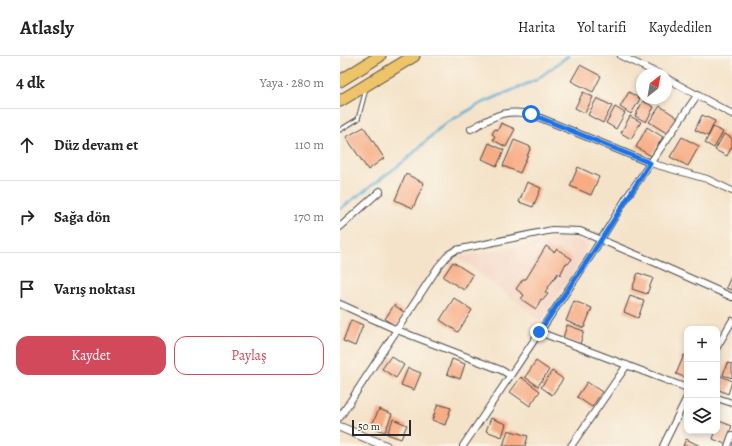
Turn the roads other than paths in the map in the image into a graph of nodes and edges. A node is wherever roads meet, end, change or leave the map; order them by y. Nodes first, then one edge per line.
1 (380, 56) edge
2 (414, 56) edge
3 (621, 56) edge
4 (646, 68) edge
5 (340, 81) edge
6 (672, 81) edge
7 (367, 84) junction
8 (698, 94) junction
9 (340, 101) edge
10 (732, 114) edge
11 (471, 129) dead end
12 (340, 130) edge
13 (650, 163) junction
14 (380, 191) dead end
15 (732, 191) edge
16 (340, 228) edge
17 (601, 239) junction
18 (732, 297) edge
19 (340, 304) edge
20 (732, 320) edge
21 (397, 330) junction
22 (539, 332) junction
23 (720, 342) edge
24 (627, 366) junction
25 (510, 375) junction
26 (684, 387) edge
27 (687, 398) edge
28 (720, 399) edge
29 (732, 403) edge
30 (340, 417) edge
31 (340, 427) edge
32 (732, 435) edge
33 (386, 446) edge
34 (463, 446) edge
35 (570, 446) edge
36 (663, 446) edge
37 (728, 446) edge

1 - 5 highway
2 - 7 highway
3 - 4 street
6 - 8 street
7 - 9 highway
7 - 12 lane
8 - 10 street
8 - 13 street
11 - 13 street
13 - 15 street
13 - 17 street
14 - 16 street
17 - 18 street
17 - 21 street
17 - 22 street
19 - 21 street
20 - 23 street
21 - 25 street
21 - 30 street
22 - 24 street
22 - 25 street
24 - 26 street
24 - 35 street
25 - 34 street
27 - 36 street
28 - 29 street
31 - 33 street
32 - 37 street

